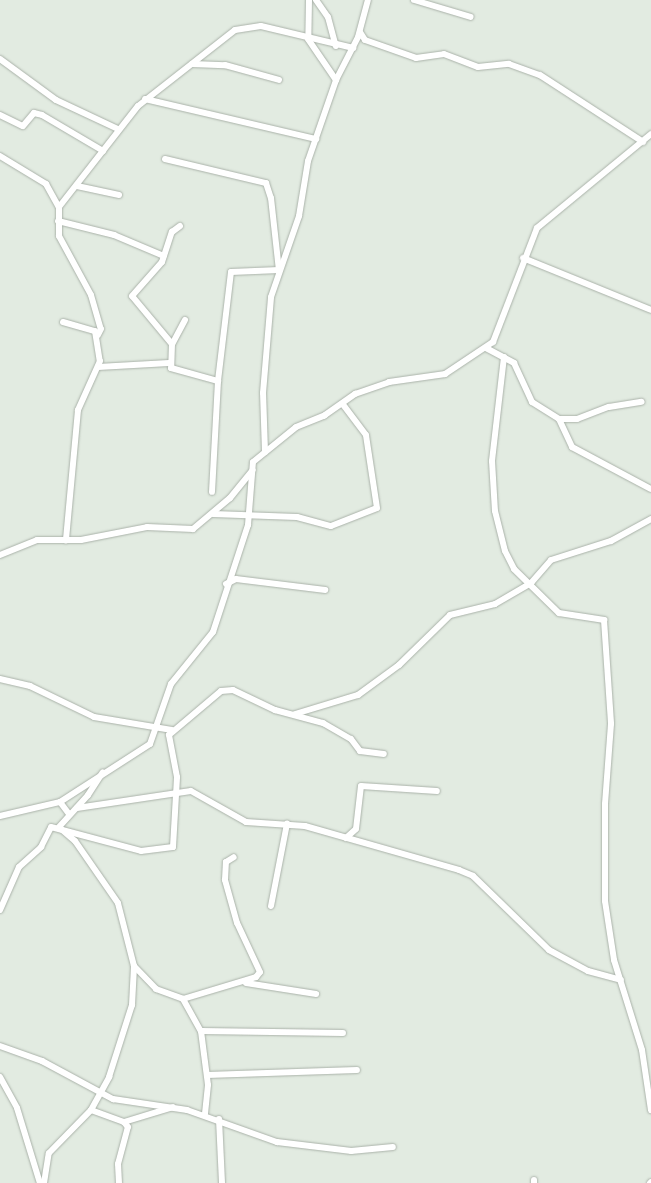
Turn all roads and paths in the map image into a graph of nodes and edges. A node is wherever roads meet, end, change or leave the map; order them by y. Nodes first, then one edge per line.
1 (309, 0) edge
2 (316, 0) edge
3 (368, 0) edge
4 (414, 0) edge
5 (471, 17) dead end
6 (360, 32) junction
7 (308, 39) junction
8 (336, 46) junction
9 (354, 48) junction
10 (0, 59) edge
11 (192, 64) junction
12 (279, 80) dead end
13 (336, 80) junction
14 (144, 99) junction
15 (0, 114) edge
16 (118, 129) junction
17 (651, 134) edge
18 (316, 139) junction
19 (643, 142) junction
20 (103, 151) junction
21 (0, 156) edge
22 (165, 159) dead end
23 (77, 186) junction
24 (119, 195) dead end
25 (59, 207) junction
26 (58, 220) junction
27 (180, 226) dead end
28 (164, 256) junction
29 (523, 258) junction
30 (279, 270) junction
31 (651, 310) edge
32 (185, 320) dead end
33 (63, 322) dead end
34 (98, 335) junction
35 (172, 344) junction
36 (486, 348) junction
37 (504, 357) junction
38 (170, 363) junction
39 (98, 367) junction
40 (218, 381) junction
41 (642, 402) dead end
42 (343, 404) junction
43 (559, 419) junction
44 (266, 452) junction
45 (253, 470) junction
46 (651, 489) edge
47 (212, 492) dead end
48 (213, 514) junction
49 (248, 518) junction
50 (651, 519) edge
51 (66, 540) junction
52 (0, 555) edge
53 (531, 583) junction
54 (225, 588) junction
55 (325, 590) dead end
56 (0, 679) edge
57 (292, 715) junction
58 (155, 728) junction
59 (172, 730) junction
60 (384, 754) dead end
61 (104, 769) junction
62 (436, 791) dead end
63 (177, 793) junction
64 (60, 802) junction
65 (76, 808) junction
66 (69, 814) junction
67 (0, 816) edge
68 (287, 824) junction
69 (59, 827) junction
70 (346, 838) junction
71 (234, 856) dead end
72 (270, 906) dead end
73 (0, 910) edge
74 (134, 966) junction
75 (621, 980) junction
76 (246, 983) junction
77 (316, 994) dead end
78 (184, 1000) junction
79 (201, 1031) junction
80 (343, 1033) dead end
81 (0, 1046) edge
82 (357, 1070) dead end
83 (207, 1075) junction
84 (0, 1077) edge
85 (102, 1092) junction
86 (174, 1107) junction
87 (91, 1110) junction
88 (651, 1110) edge
89 (205, 1115) junction
90 (219, 1119) junction
91 (124, 1122) junction
92 (393, 1147) dead end
93 (40, 1183) edge
94 (44, 1183) edge
95 (119, 1183) edge
96 (222, 1183) edge

1 - 7 street
2 - 8 street
3 - 6 street
4 - 5 street
6 - 9 street
6 - 19 street
7 - 8 street
7 - 11 street
7 - 13 street
8 - 9 street
9 - 13 street
10 - 16 street
11 - 12 street
11 - 14 street
13 - 18 street
14 - 16 street
14 - 18 street
15 - 20 street
16 - 20 street
17 - 19 street
18 - 30 street
19 - 29 street
20 - 23 street
21 - 25 street
22 - 30 street
23 - 24 street
23 - 25 street
25 - 26 street
26 - 28 street
26 - 34 street
27 - 28 street
28 - 35 street
29 - 31 street
29 - 36 street
30 - 40 street
30 - 44 street
32 - 35 street
33 - 34 street
34 - 39 street
35 - 38 street
36 - 37 street
36 - 42 street
37 - 43 street
37 - 53 street
38 - 39 street
38 - 40 street
39 - 51 street
40 - 47 street
41 - 43 street
42 - 44 street
42 - 49 street
43 - 46 street
44 - 45 street
45 - 48 street
45 - 49 street
48 - 49 street
48 - 51 street
49 - 54 street
50 - 53 street
51 - 52 street
53 - 57 street
53 - 75 street
54 - 55 street
54 - 58 street
56 - 58 street
57 - 59 street
57 - 60 street
58 - 59 street
58 - 61 street
59 - 63 street
61 - 64 street
61 - 65 street
62 - 70 street
63 - 65 street
63 - 68 street
63 - 69 street
64 - 66 street
64 - 67 street
65 - 66 street
66 - 69 street
68 - 70 street
68 - 72 street
69 - 73 street
69 - 74 street
70 - 75 street
71 - 76 street
74 - 78 street
74 - 85 street
75 - 88 street
76 - 77 street
76 - 78 street
78 - 79 street
79 - 80 street
79 - 83 street
81 - 85 street
82 - 83 street
83 - 89 street
84 - 93 street
85 - 86 street
85 - 87 street
86 - 89 street
86 - 91 street
87 - 91 street
87 - 94 street
89 - 90 street
90 - 92 street
90 - 96 street
91 - 95 street

